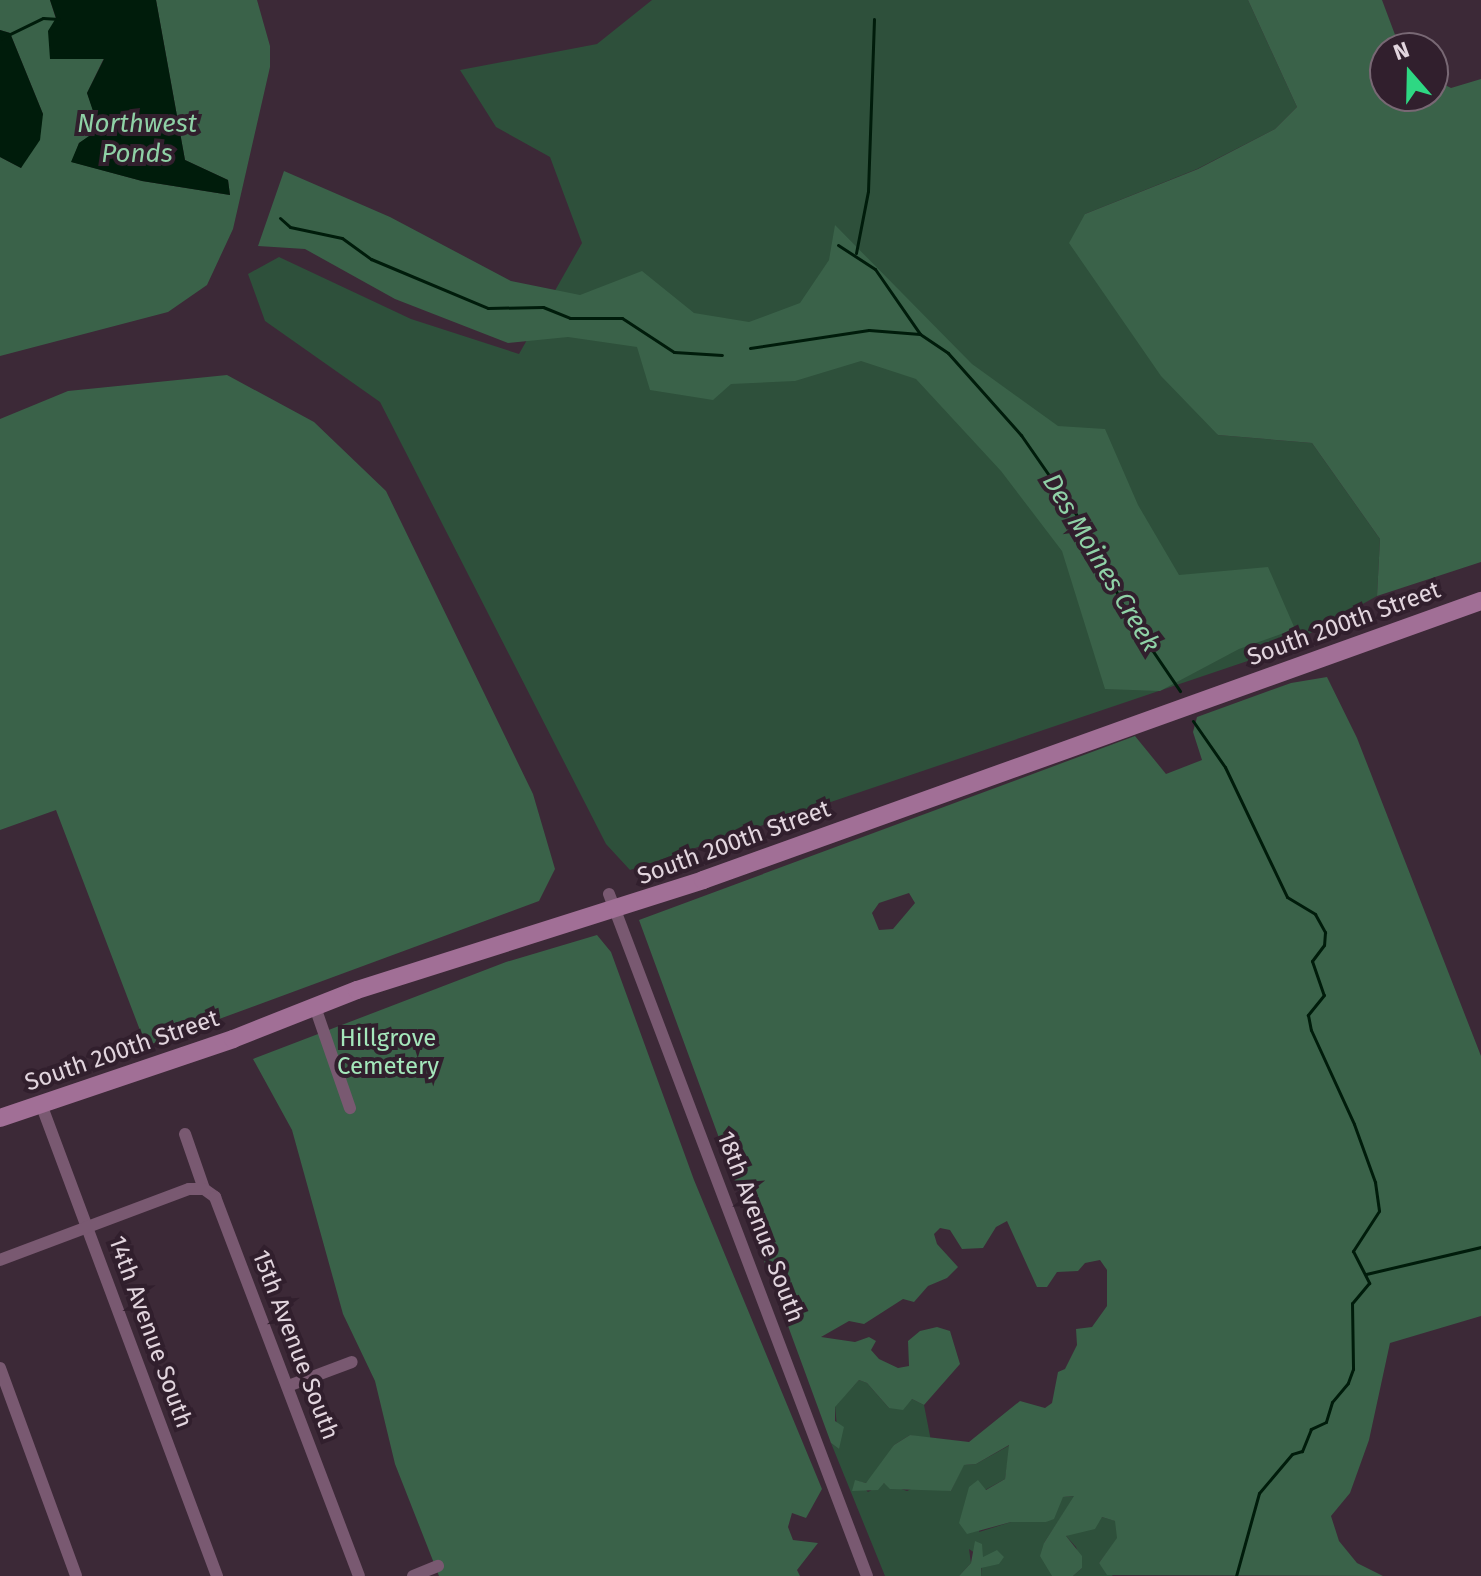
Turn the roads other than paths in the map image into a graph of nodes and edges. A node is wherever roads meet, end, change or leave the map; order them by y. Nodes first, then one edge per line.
1 (1481, 601) edge
2 (613, 902) junction
3 (315, 1007) junction
4 (41, 1104) junction
5 (350, 1108) dead end
6 (0, 1118) edge
7 (185, 1134) dead end
8 (204, 1189) junction
9 (87, 1227) junction
10 (0, 1260) edge
11 (352, 1362) dead end
12 (0, 1368) edge
13 (288, 1386) junction
14 (438, 1566) dead end
15 (76, 1576) edge
16 (217, 1576) edge
17 (359, 1576) edge
18 (413, 1576) edge
19 (867, 1576) edge

1 - 2 main road, South 200th Street
2 - 3 main road, South 200th Street
2 - 19 street, 18th Avenue South
3 - 4 main road, South 200th Street
3 - 5 street
4 - 6 main road, South 200th Street
4 - 9 street, 14th Avenue South
7 - 8 street, 15th Avenue South
8 - 9 street
8 - 13 street, 15th Avenue South
9 - 10 street
9 - 16 street, 14th Avenue South
11 - 13 street
12 - 15 street
13 - 17 street, 15th Avenue South
14 - 18 street

